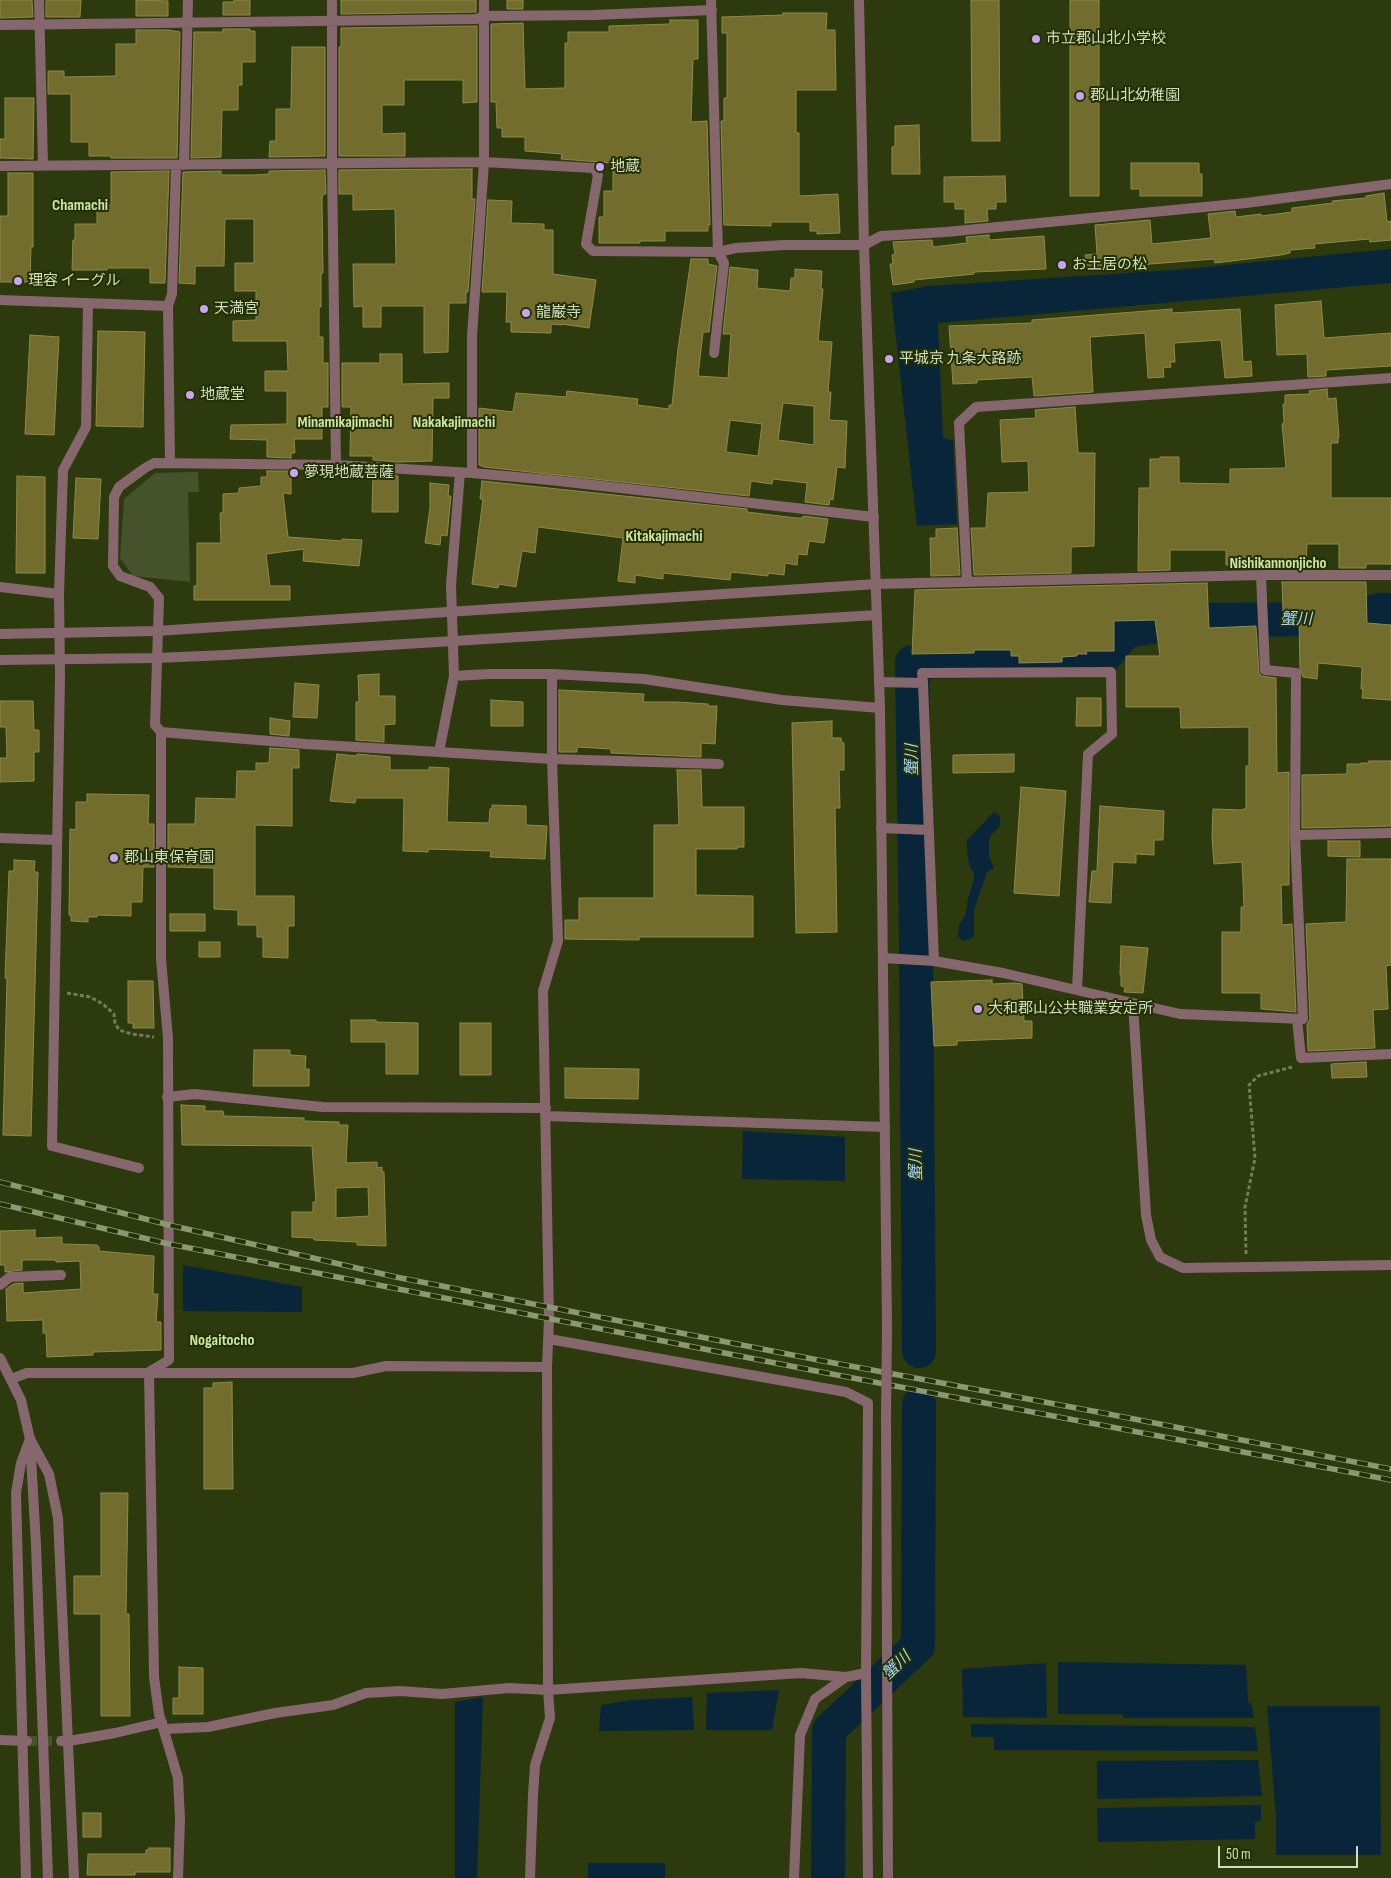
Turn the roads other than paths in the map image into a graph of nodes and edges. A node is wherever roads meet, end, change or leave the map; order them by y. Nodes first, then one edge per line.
1 (39, 0) edge
2 (188, 0) edge
3 (332, 0) edge
4 (484, 0) edge
5 (859, 0) edge
6 (712, 5) edge
7 (484, 16) junction
8 (332, 20) junction
9 (188, 22) junction
10 (40, 24) junction
11 (0, 25) edge
12 (332, 162) junction
13 (484, 162) junction
14 (43, 164) junction
15 (180, 165) junction
16 (0, 166) edge
17 (1391, 184) edge
18 (864, 246) junction
19 (718, 252) junction
20 (0, 300) edge
21 (88, 303) junction
22 (168, 306) junction
23 (714, 353) dead end
24 (1391, 378) edge
25 (170, 463) junction
26 (336, 465) junction
27 (460, 472) junction
28 (472, 473) junction
29 (874, 517) junction
30 (1261, 575) junction
31 (1391, 575) edge
32 (968, 581) junction
33 (877, 584) junction
34 (0, 587) edge
35 (59, 594) junction
36 (452, 612) junction
37 (877, 615) junction
38 (156, 631) junction
39 (59, 633) junction
40 (0, 634) edge
41 (453, 641) junction
42 (156, 658) junction
43 (60, 659) junction
44 (0, 660) edge
45 (552, 674) junction
46 (454, 676) junction
47 (879, 682) junction
48 (923, 683) junction
49 (880, 708) junction
50 (161, 732) junction
51 (438, 752) junction
52 (552, 759) junction
53 (719, 764) dead end
54 (881, 828) junction
55 (929, 830) junction
56 (1391, 833) edge
57 (1295, 835) junction
58 (0, 838) edge
59 (56, 840) junction
60 (883, 958) junction
61 (934, 961) junction
62 (1077, 990) junction
63 (1133, 1004) junction
64 (1297, 1019) junction
65 (1391, 1054) edge
66 (167, 1096) junction
67 (546, 1112) junction
68 (884, 1127) junction
69 (139, 1168) dead end
70 (1391, 1265) edge
71 (61, 1275) dead end
72 (0, 1285) edge
73 (548, 1339) junction
74 (0, 1358) edge
75 (547, 1367) junction
76 (149, 1372) junction
77 (12, 1379) junction
78 (30, 1439) junction
79 (866, 1673) junction
80 (846, 1677) junction
81 (548, 1690) junction
82 (163, 1726) junction
83 (0, 1740) edge
84 (25, 1741) junction
85 (65, 1741) junction
86 (26, 1878) edge
87 (48, 1878) edge
88 (74, 1878) edge
89 (178, 1878) edge
90 (530, 1878) edge
91 (794, 1878) edge
92 (868, 1878) edge
93 (888, 1878) edge

1 - 10 street
2 - 9 street
3 - 8 street
4 - 7 street
5 - 18 street
6 - 7 street
6 - 19 street
7 - 8 street
7 - 13 street
8 - 9 street
8 - 12 street
9 - 10 street
9 - 15 street
10 - 11 street
10 - 14 street
12 - 13 street
12 - 15 street
12 - 26 street
13 - 19 street
13 - 28 street
14 - 15 street
14 - 16 street
15 - 22 street
17 - 18 street
18 - 19 street
18 - 29 street
19 - 23 street
20 - 21 street
21 - 22 street
21 - 35 street
22 - 25 street
24 - 32 street
25 - 26 street
25 - 38 street
26 - 27 street
27 - 28 street
27 - 36 street
28 - 29 street
29 - 33 street
30 - 31 street
30 - 32 street
30 - 57 street
32 - 33 street
33 - 36 street
33 - 37 street
34 - 35 street
35 - 39 street
36 - 38 street
36 - 41 street
37 - 41 street
37 - 47 street
38 - 39 street
38 - 42 street
39 - 40 street
39 - 43 street
41 - 42 street
41 - 46 street
42 - 43 street
42 - 50 street
43 - 44 street
43 - 59 street
45 - 46 street
45 - 49 street
45 - 52 street
46 - 51 street
47 - 48 street
47 - 49 street
48 - 55 street
48 - 62 street
49 - 54 street
50 - 51 street
50 - 66 street
51 - 52 street
52 - 53 street
52 - 67 street
54 - 55 street
54 - 60 street
55 - 61 street
56 - 57 street
57 - 64 street
58 - 59 street
59 - 69 street
60 - 61 street
60 - 68 street
61 - 62 street
62 - 63 street
63 - 64 street
63 - 70 street
64 - 65 street
66 - 67 street
66 - 76 street
67 - 68 street
67 - 73 street
68 - 93 street, bridge
71 - 72 street
73 - 75 street
73 - 79 street
74 - 77 street
75 - 76 street
75 - 81 street
76 - 77 street
76 - 82 street
77 - 78 street
78 - 84 street
78 - 85 street
78 - 87 street
79 - 80 street
79 - 92 street
80 - 81 street
80 - 91 street
81 - 82 street
81 - 90 street
82 - 85 street
82 - 89 street
83 - 84 street
84 - 86 street
85 - 88 street

